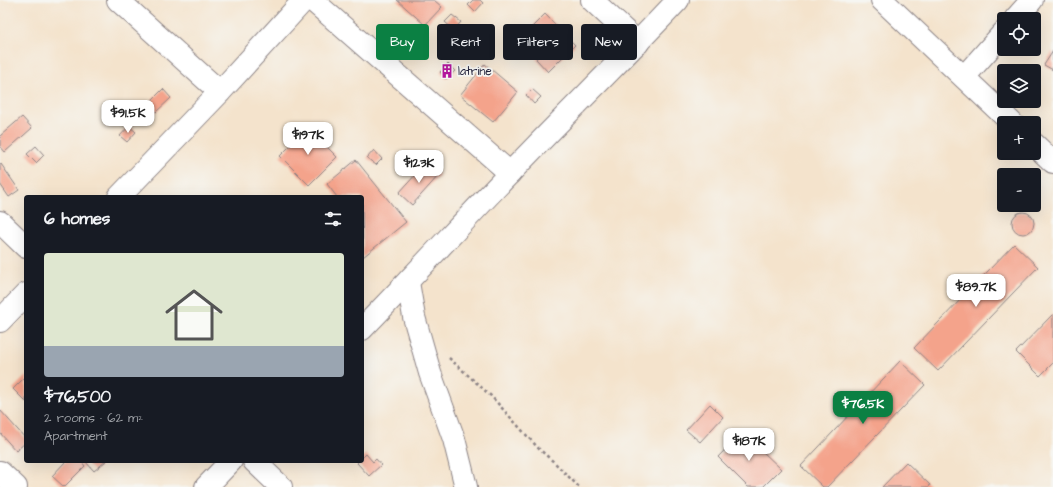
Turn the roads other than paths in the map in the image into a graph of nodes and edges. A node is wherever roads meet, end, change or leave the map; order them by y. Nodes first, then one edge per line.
1 (118, 0) edge
2 (304, 0) edge
3 (312, 0) edge
4 (592, 0) edge
5 (678, 0) edge
6 (882, 0) edge
7 (1032, 0) edge
8 (1021, 12) edge
9 (997, 40) edge
10 (638, 43) junction
11 (964, 77) junction
12 (220, 92) junction
13 (1005, 116) edge
14 (1041, 151) edge
15 (1053, 162) edge
16 (510, 173) junction
17 (121, 195) edge
18 (0, 222) edge
19 (24, 245) edge
20 (408, 282) junction
21 (24, 296) edge
22 (0, 321) edge
23 (364, 327) edge
24 (229, 463) edge
25 (256, 463) edge
26 (0, 472) edge
27 (16, 487) edge
28 (206, 487) edge
29 (281, 487) edge
30 (466, 487) edge

1 - 12 street
2 - 12 street
3 - 16 street
4 - 10 street
5 - 10 street
6 - 11 street
7 - 8 street
9 - 11 street
10 - 16 street
11 - 13 street
12 - 17 street
14 - 15 street
16 - 20 street
18 - 19 street
20 - 23 street
20 - 30 street
21 - 22 street
24 - 28 street
25 - 29 street
26 - 27 street

